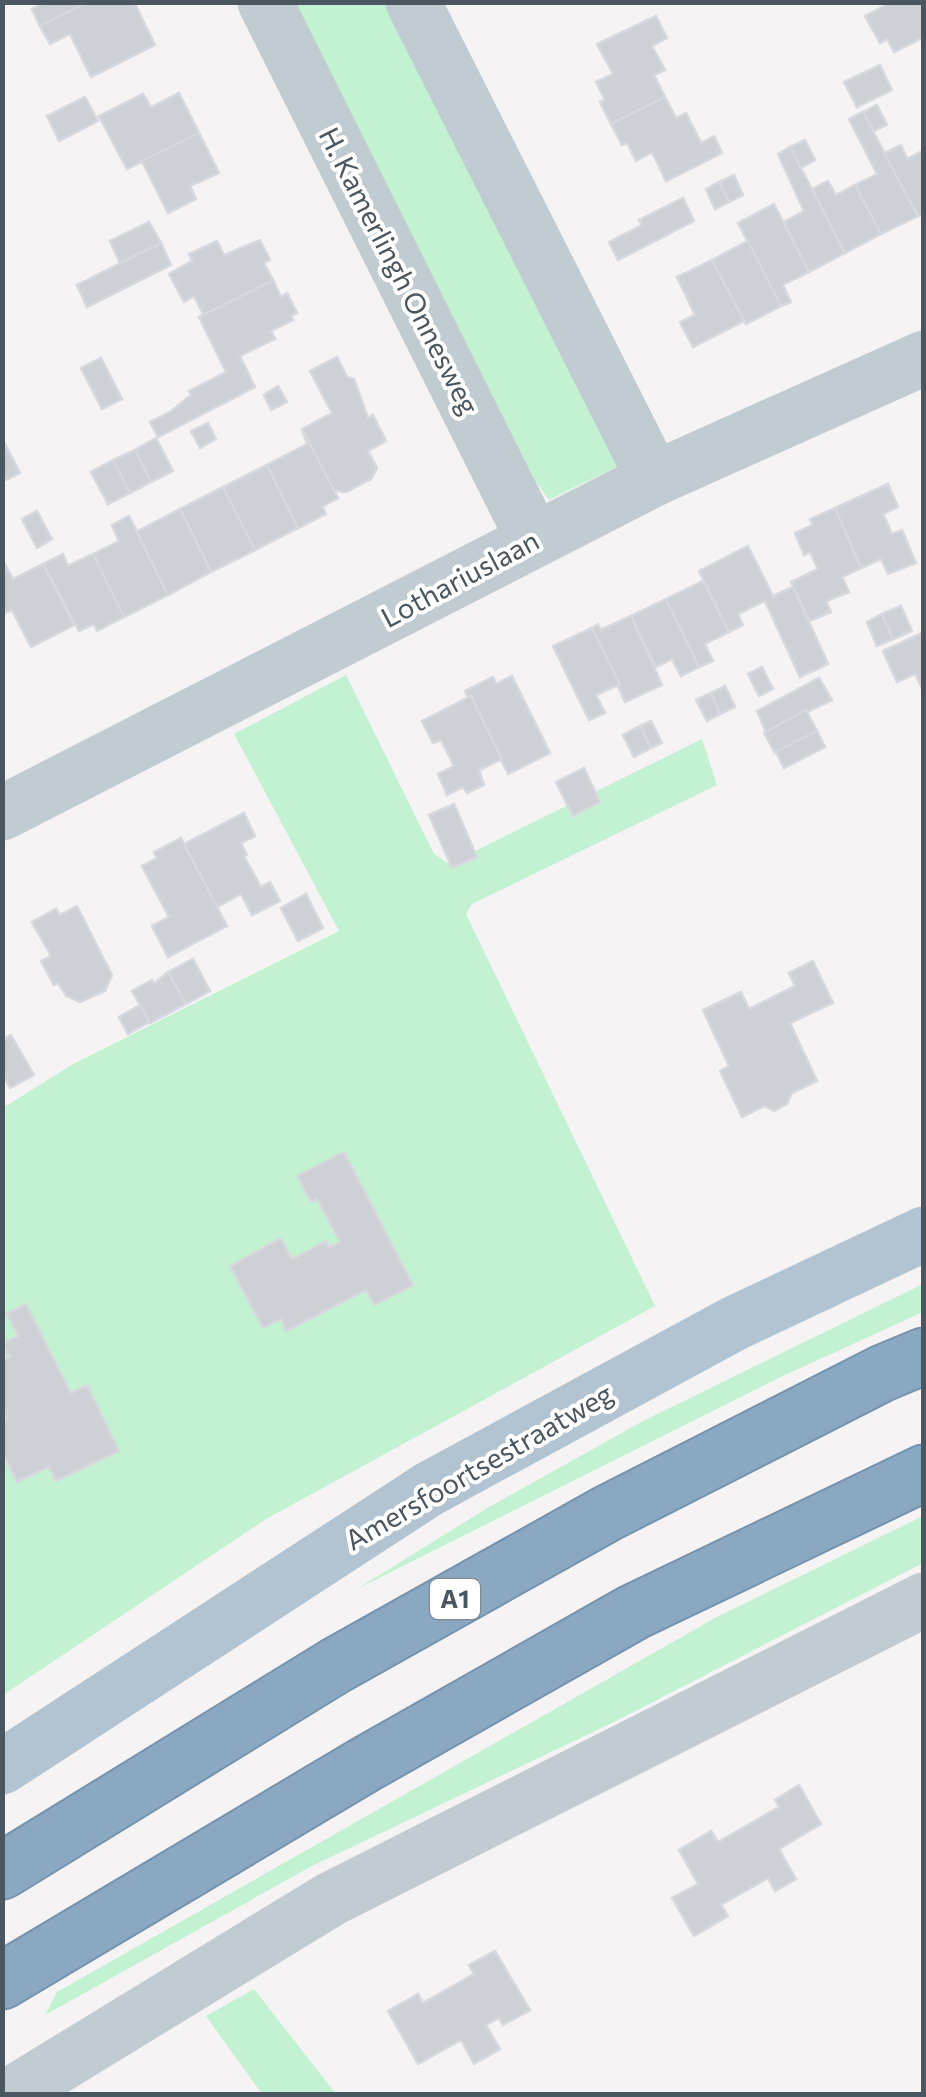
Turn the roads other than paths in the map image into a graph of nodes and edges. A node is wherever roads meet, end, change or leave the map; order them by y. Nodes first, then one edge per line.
1 (265, 2) edge
2 (413, 2) edge
3 (924, 358) edge
4 (654, 479) junction
5 (534, 540) junction
6 (2, 812) edge
7 (924, 1234) edge
8 (924, 1356) edge
9 (924, 1473) edge
10 (924, 1600) edge
11 (2, 1767) edge
12 (2, 1871) edge
13 (2, 1981) edge
14 (12, 2094) edge

1 - 5 street, H. Kamerlingh Onnesweg
2 - 4 street
3 - 4 street, Lothariuslaan
4 - 5 street, Lothariuslaan
5 - 6 street, Lothariuslaan
7 - 11 main road, Amersfoortsestraatweg
8 - 12 highway, A1
9 - 13 highway
10 - 14 street

